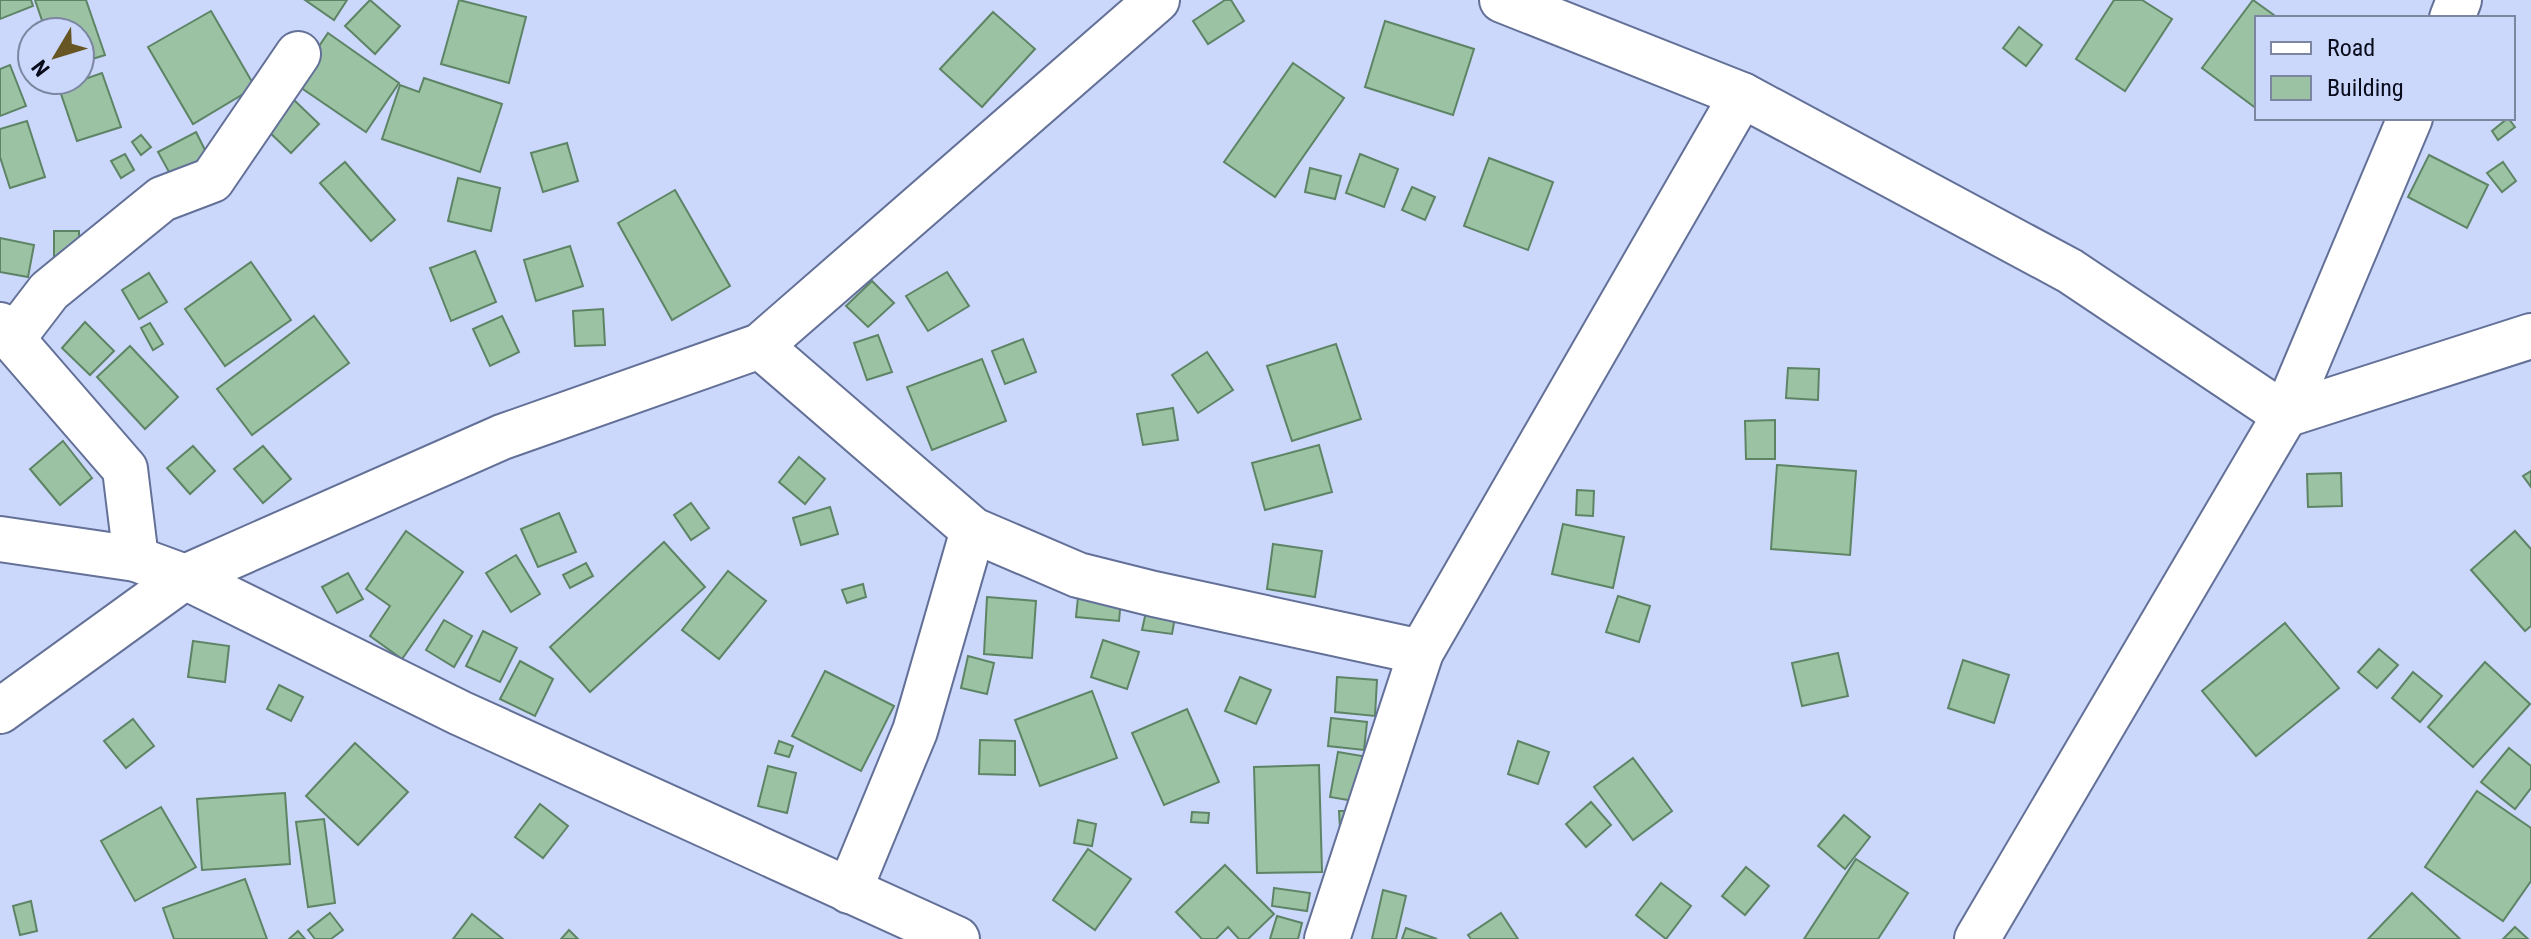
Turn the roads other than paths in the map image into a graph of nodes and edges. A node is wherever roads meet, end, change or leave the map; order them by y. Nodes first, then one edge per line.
1 (1157, 0) edge
2 (1502, 0) edge
3 (298, 54) dead end
4 (1742, 95) junction
5 (2409, 120) edge
6 (7, 332) edge
7 (2531, 336) edge
8 (760, 346) junction
9 (2285, 415) junction
10 (973, 530) junction
11 (0, 539) edge
12 (136, 559) junction
13 (185, 577) junction
14 (1421, 652) junction
15 (0, 711) edge
16 (849, 891) junction
17 (957, 939) edge
18 (1327, 939) edge
19 (1977, 939) edge

1 - 8 street
2 - 4 street
3 - 6 street
4 - 9 street
4 - 14 street
5 - 9 street
6 - 12 street
7 - 9 street
8 - 10 street
8 - 13 street
9 - 19 street
10 - 14 street
10 - 16 street
11 - 12 street
12 - 13 street
13 - 15 street
13 - 16 street
14 - 18 street
16 - 17 street

